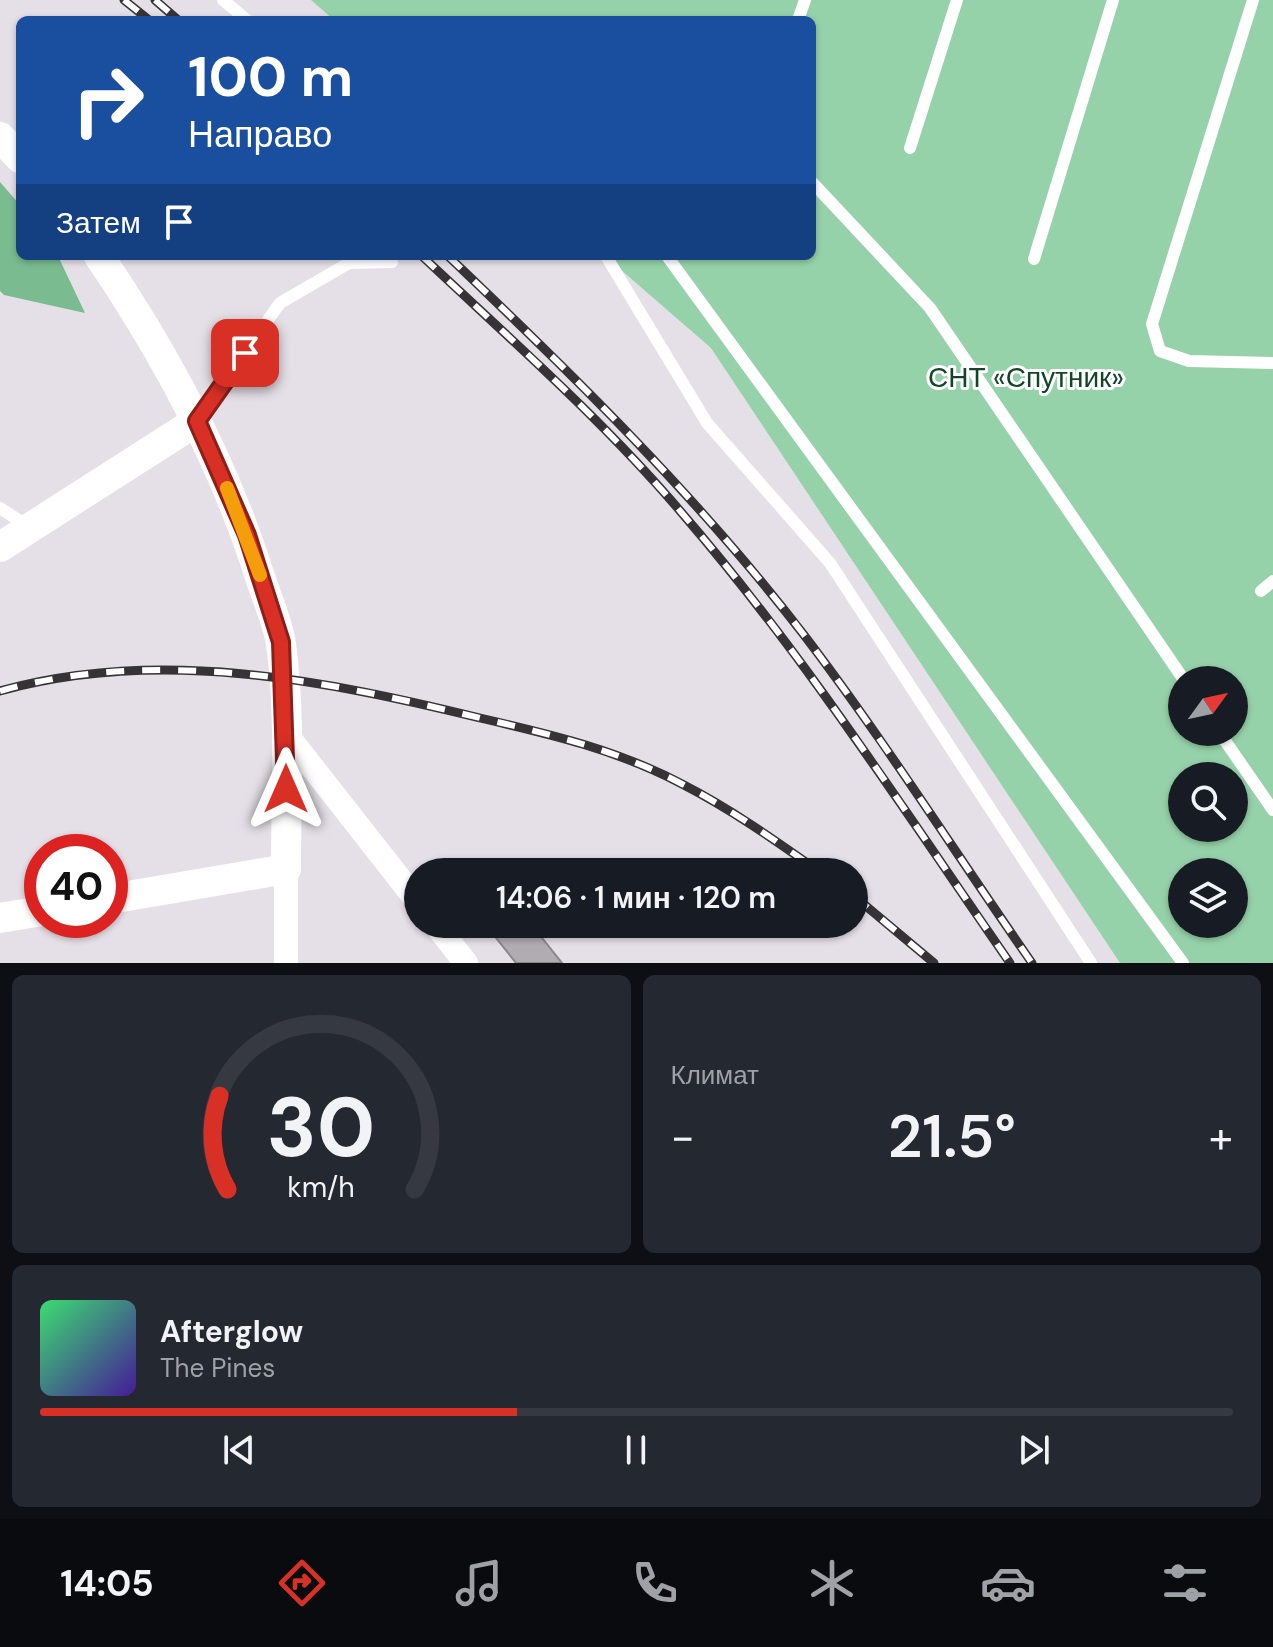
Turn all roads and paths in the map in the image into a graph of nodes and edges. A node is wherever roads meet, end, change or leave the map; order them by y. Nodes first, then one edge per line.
1 (223, 0) edge
2 (957, 0) edge
3 (1113, 0) edge
4 (1253, 0) edge
5 (242, 16) edge
6 (0, 137) edge
7 (910, 148) dead end
8 (16, 154) edge
9 (816, 186) edge
10 (1034, 259) dead end
11 (102, 260) edge
12 (608, 260) edge
13 (670, 260) edge
14 (392, 262) dead end
15 (1273, 363) edge
16 (197, 421) junction
17 (0, 508) edge
18 (30, 527) junction
19 (0, 547) edge
20 (1273, 581) edge
21 (1261, 591) dead end
22 (1174, 666) edge
23 (287, 735) junction
24 (1229, 746) edge
25 (1273, 810) edge
26 (286, 869) junction
27 (404, 884) edge
28 (128, 896) edge
29 (24, 914) edge
30 (0, 918) edge
31 (446, 938) edge
32 (286, 963) edge
33 (466, 963) edge
34 (1091, 963) edge
35 (1183, 963) edge

1 - 5 lane
2 - 7 lane
3 - 10 lane
4 - 15 lane
6 - 8 street
9 - 22 lane
11 - 16 street
12 - 34 lane
13 - 35 lane
14 - 16 lane
16 - 18 street
16 - 23 street
17 - 18 lane
18 - 19 street
20 - 21 lane
23 - 26 street
23 - 27 street
24 - 25 lane
26 - 28 street
26 - 32 street
29 - 30 street
31 - 33 street

